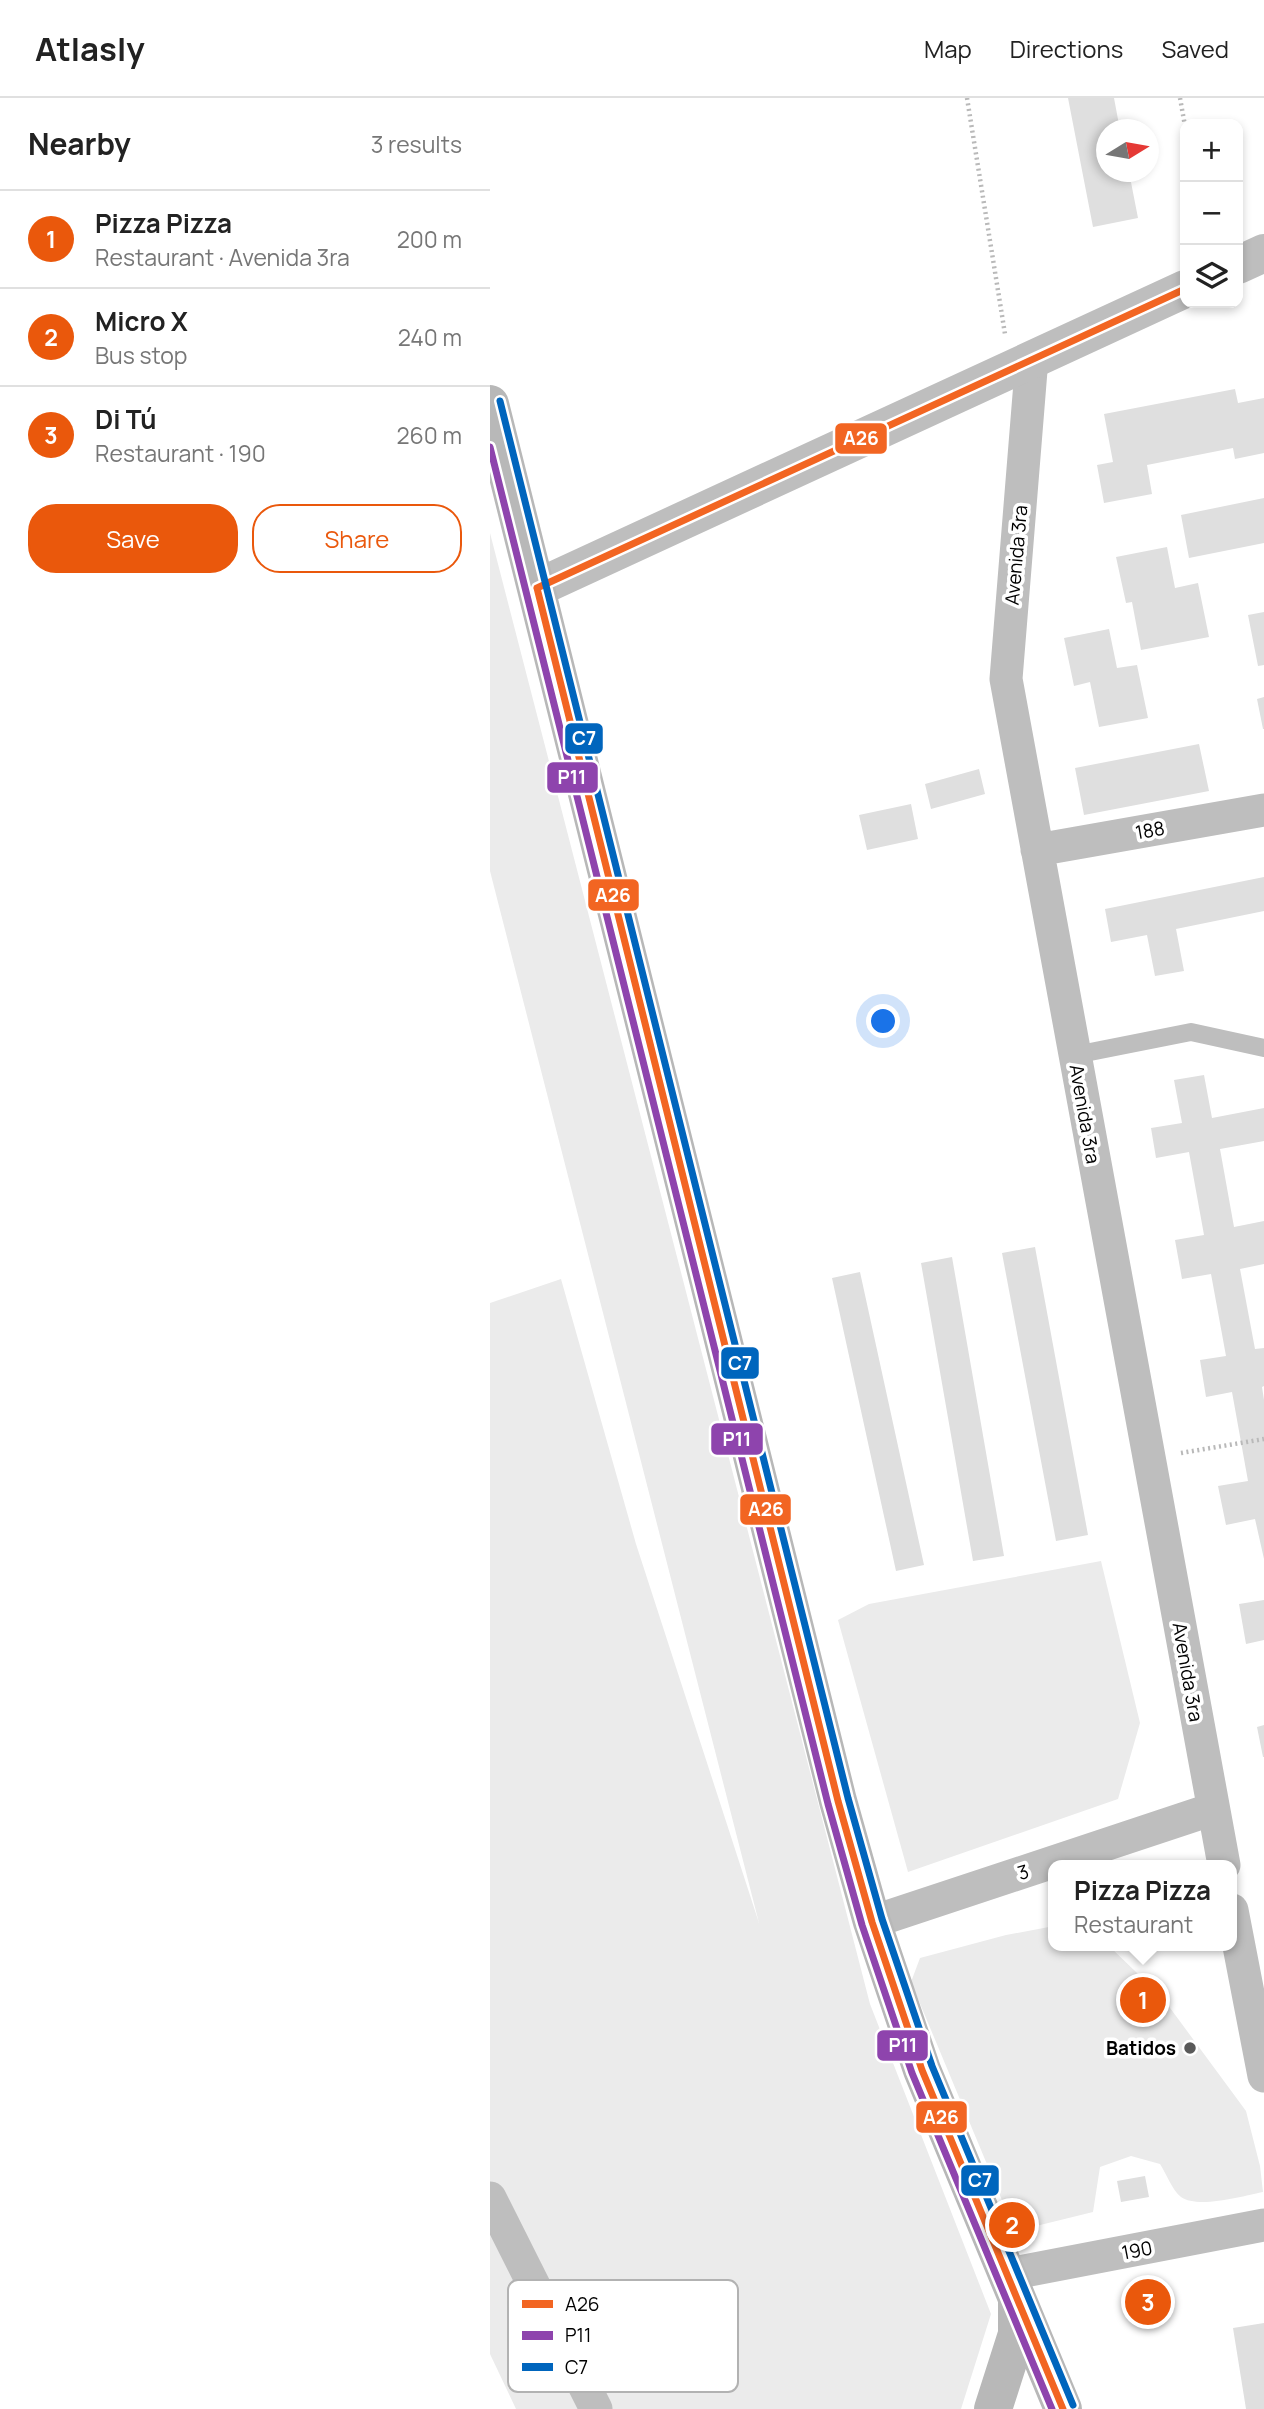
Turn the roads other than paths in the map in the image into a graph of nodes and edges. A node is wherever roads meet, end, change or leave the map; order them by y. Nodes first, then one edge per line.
1 (1264, 253) edge
2 (1243, 263) edge
3 (1180, 291) edge
4 (1021, 364) junction
5 (490, 404) edge
6 (537, 588) junction
7 (1264, 810) edge
8 (1037, 850) junction
9 (1264, 1048) edge
10 (1075, 1055) junction
11 (1213, 1809) junction
12 (1059, 1860) edge
13 (1223, 1860) edge
14 (1048, 1864) edge
15 (872, 1922) junction
16 (1237, 1936) edge
17 (1264, 2076) edge
18 (490, 2198) edge
19 (1264, 2225) edge
20 (531, 2280) edge
21 (1013, 2284) junction
22 (587, 2392) edge
23 (596, 2409) edge
24 (993, 2409) edge
25 (1063, 2409) edge

1 - 2 street
3 - 4 street
4 - 6 street
4 - 8 street, Avenida 3ra
5 - 6 main road
6 - 15 main road
7 - 8 street, 188
8 - 10 street, Avenida 3ra
9 - 10 lane
10 - 11 street, Avenida 3ra
11 - 12 street, 3
11 - 13 street, Avenida 3ra
14 - 15 street, 3
15 - 21 main road
16 - 17 street
18 - 20 street
19 - 21 street, 190
21 - 24 main road
21 - 25 main road
22 - 23 street

